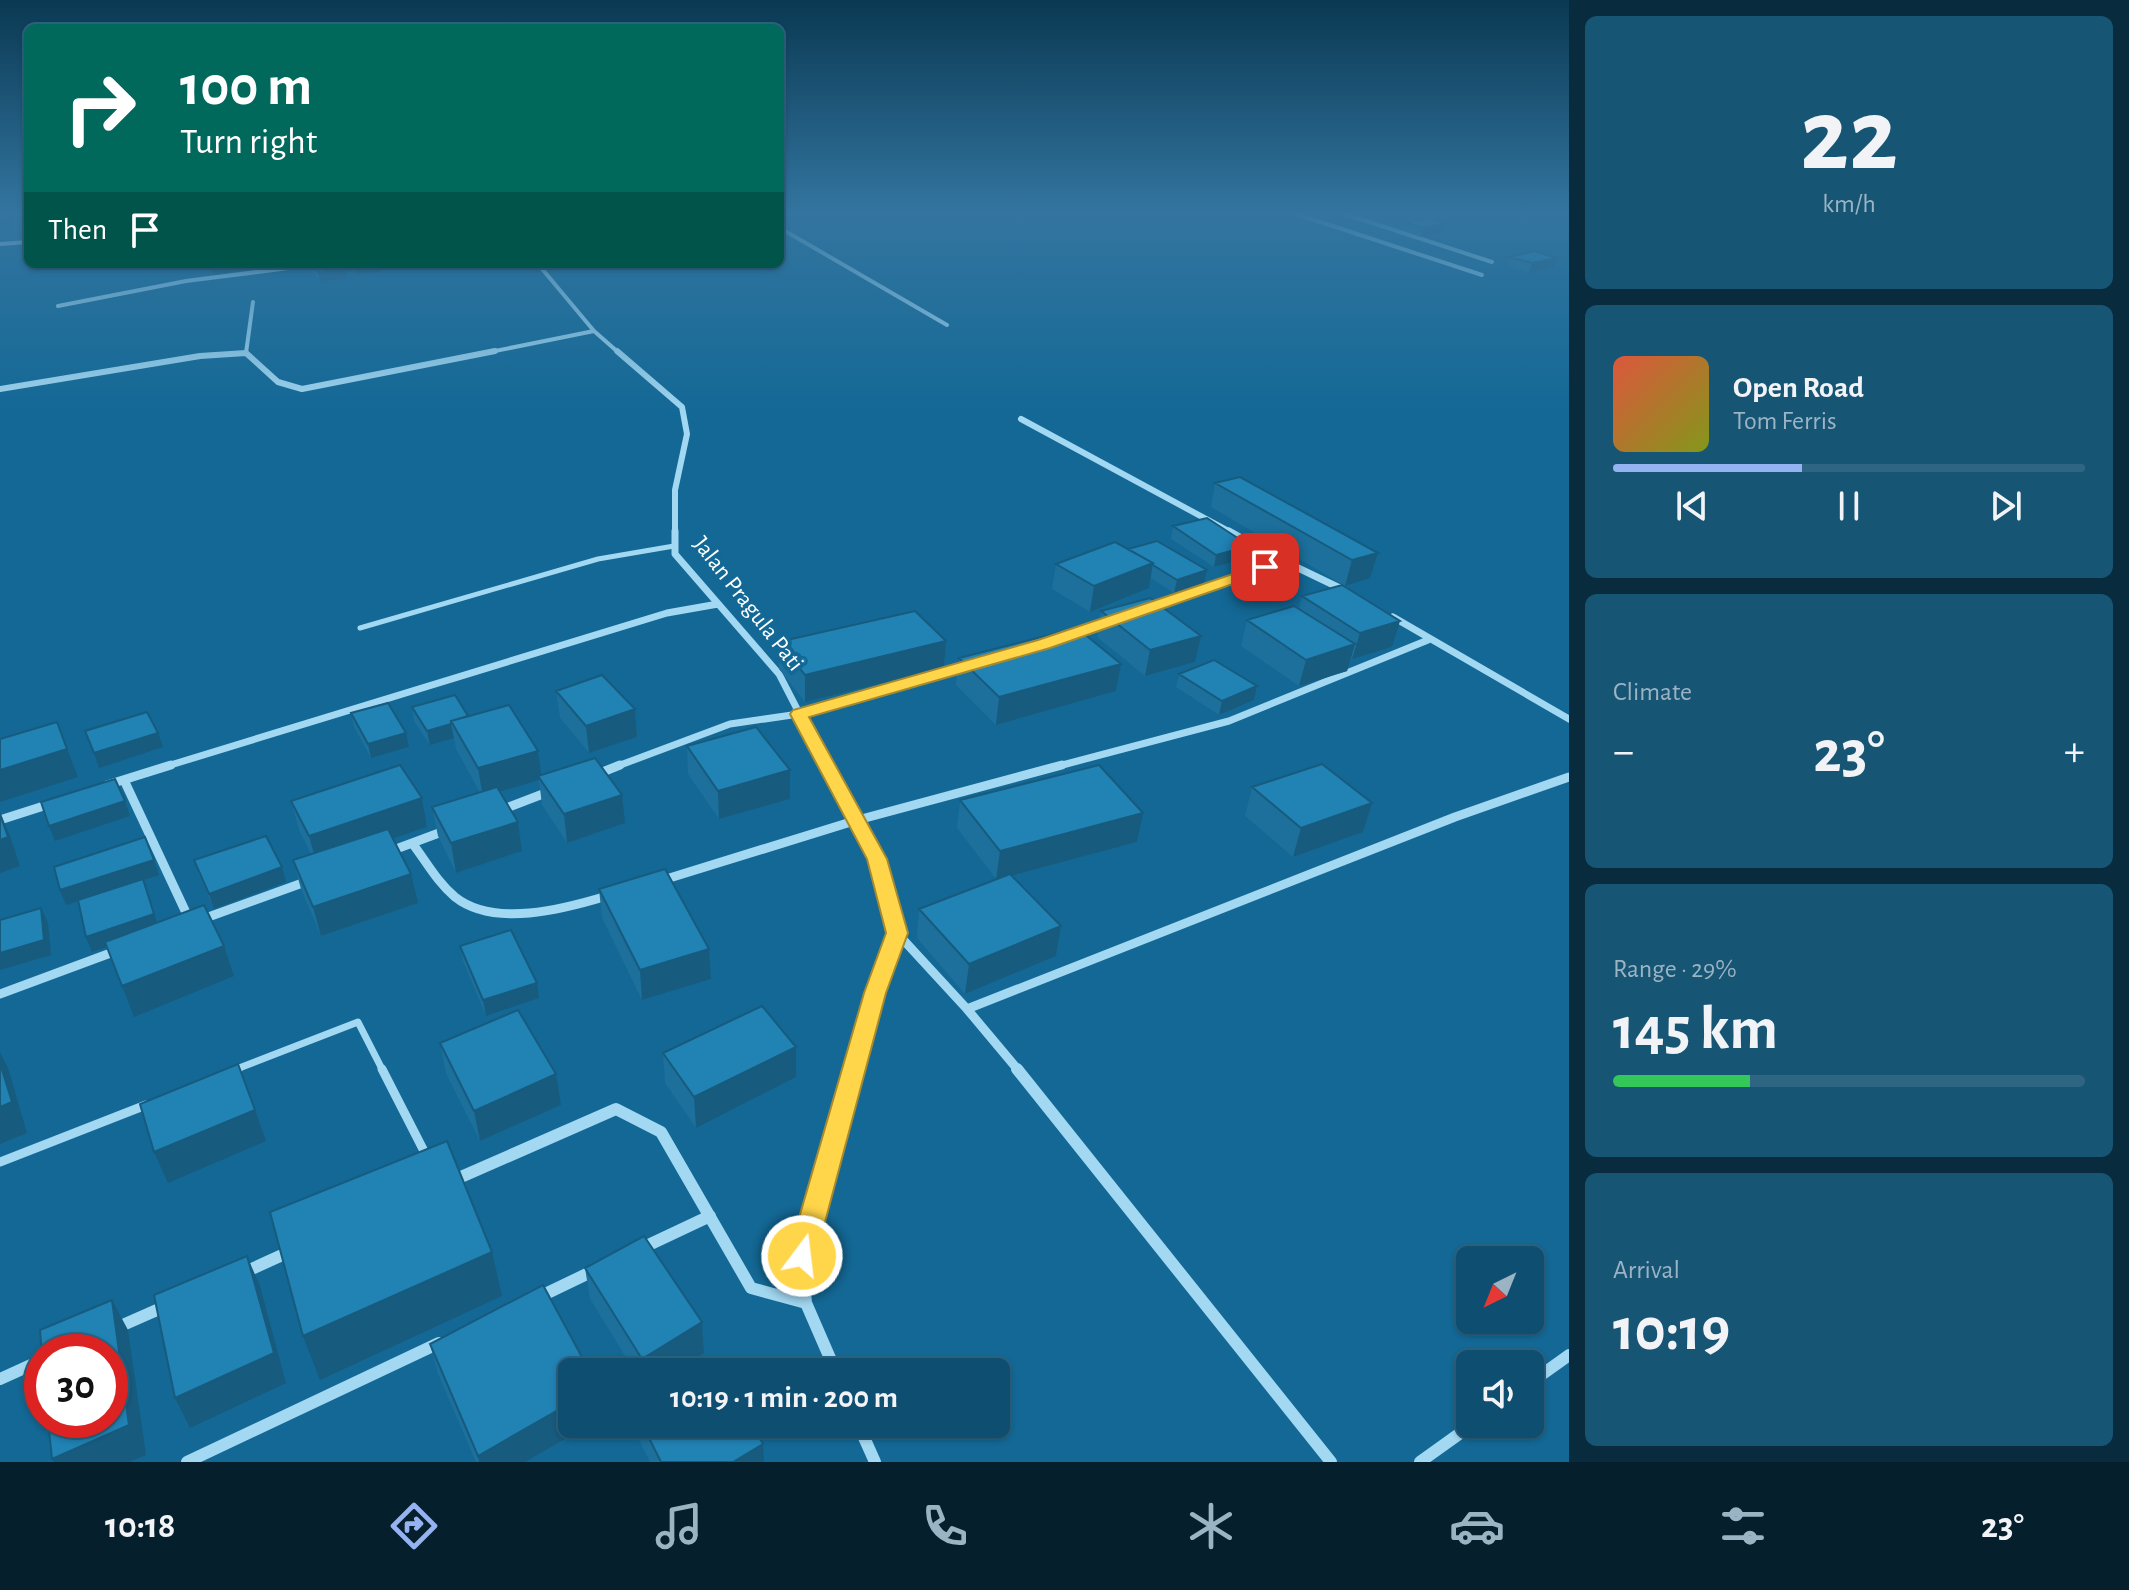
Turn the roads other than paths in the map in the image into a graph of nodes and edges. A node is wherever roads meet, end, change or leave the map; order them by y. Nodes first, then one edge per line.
1 (192, 280) edge
2 (552, 280) edge
3 (870, 280) edge
4 (253, 302) dead end
5 (58, 306) dead end
6 (947, 325) dead end
7 (594, 331) junction
8 (246, 353) junction
9 (0, 389) edge
10 (1021, 419) dead end
11 (674, 546) junction
12 (1294, 566) junction
13 (1354, 595) edge
14 (718, 604) junction
15 (1381, 609) edge
16 (1132, 613) edge
17 (1118, 619) edge
18 (360, 628) dead end
19 (1059, 639) edge
20 (1428, 640) junction
21 (983, 662) edge
22 (799, 714) junction
23 (1569, 719) edge
24 (1569, 777) edge
25 (586, 778) edge
26 (124, 780) junction
27 (96, 789) edge
28 (557, 789) edge
29 (69, 798) edge
30 (485, 816) edge
31 (0, 820) edge
32 (854, 821) junction
33 (456, 827) edge
34 (412, 843) junction
35 (374, 857) edge
36 (318, 878) edge
37 (648, 884) edge
38 (619, 893) edge
39 (191, 924) junction
40 (177, 929) edge
41 (897, 933) junction
42 (133, 945) edge
43 (0, 994) edge
44 (967, 1009) junction
45 (229, 1072) edge
46 (158, 1100) edge
47 (0, 1162) edge
48 (435, 1172) edge
49 (442, 1185) edge
50 (710, 1216) junction
51 (301, 1247) edge
52 (625, 1256) edge
53 (611, 1262) edge
54 (230, 1278) edge
55 (526, 1302) edge
56 (174, 1303) edge
57 (806, 1303) junction
58 (103, 1333) edge
59 (455, 1336) edge
60 (1569, 1355) edge
61 (830, 1358) edge
62 (24, 1368) edge
63 (1544, 1373) edge
64 (0, 1379) edge
65 (1456, 1436) edge
66 (864, 1438) edge
67 (187, 1462) edge
68 (875, 1462) edge
69 (1331, 1462) edge
70 (1420, 1462) edge

1 - 5 street
2 - 7 street, Jalan Pragula Pati
3 - 6 street
4 - 8 street
7 - 8 street
7 - 11 street, Jalan Pragula Pati
8 - 9 street
10 - 12 street
11 - 14 street, Jalan Pragula Pati
11 - 18 lane
12 - 13 street
12 - 16 street
14 - 22 street, Jalan Pragula Pati
14 - 26 street
15 - 20 street
17 - 19 street
20 - 23 street
20 - 32 street
21 - 22 street
22 - 25 street
22 - 32 street, Jalan Pragula Pati
24 - 44 street
26 - 27 street
26 - 39 street
28 - 30 street
29 - 31 street
32 - 37 street
32 - 41 street, Jalan Pragula Pati
33 - 34 street
34 - 35 street
34 - 38 street
36 - 39 street
39 - 40 street
41 - 44 street
41 - 57 street
42 - 43 street
44 - 69 street
45 - 48 lane
46 - 47 lane
49 - 50 street
50 - 52 street
50 - 57 street
51 - 54 street
53 - 55 street
56 - 58 street
57 - 61 street
59 - 67 street
60 - 63 street
62 - 64 street
65 - 70 street
66 - 68 street

